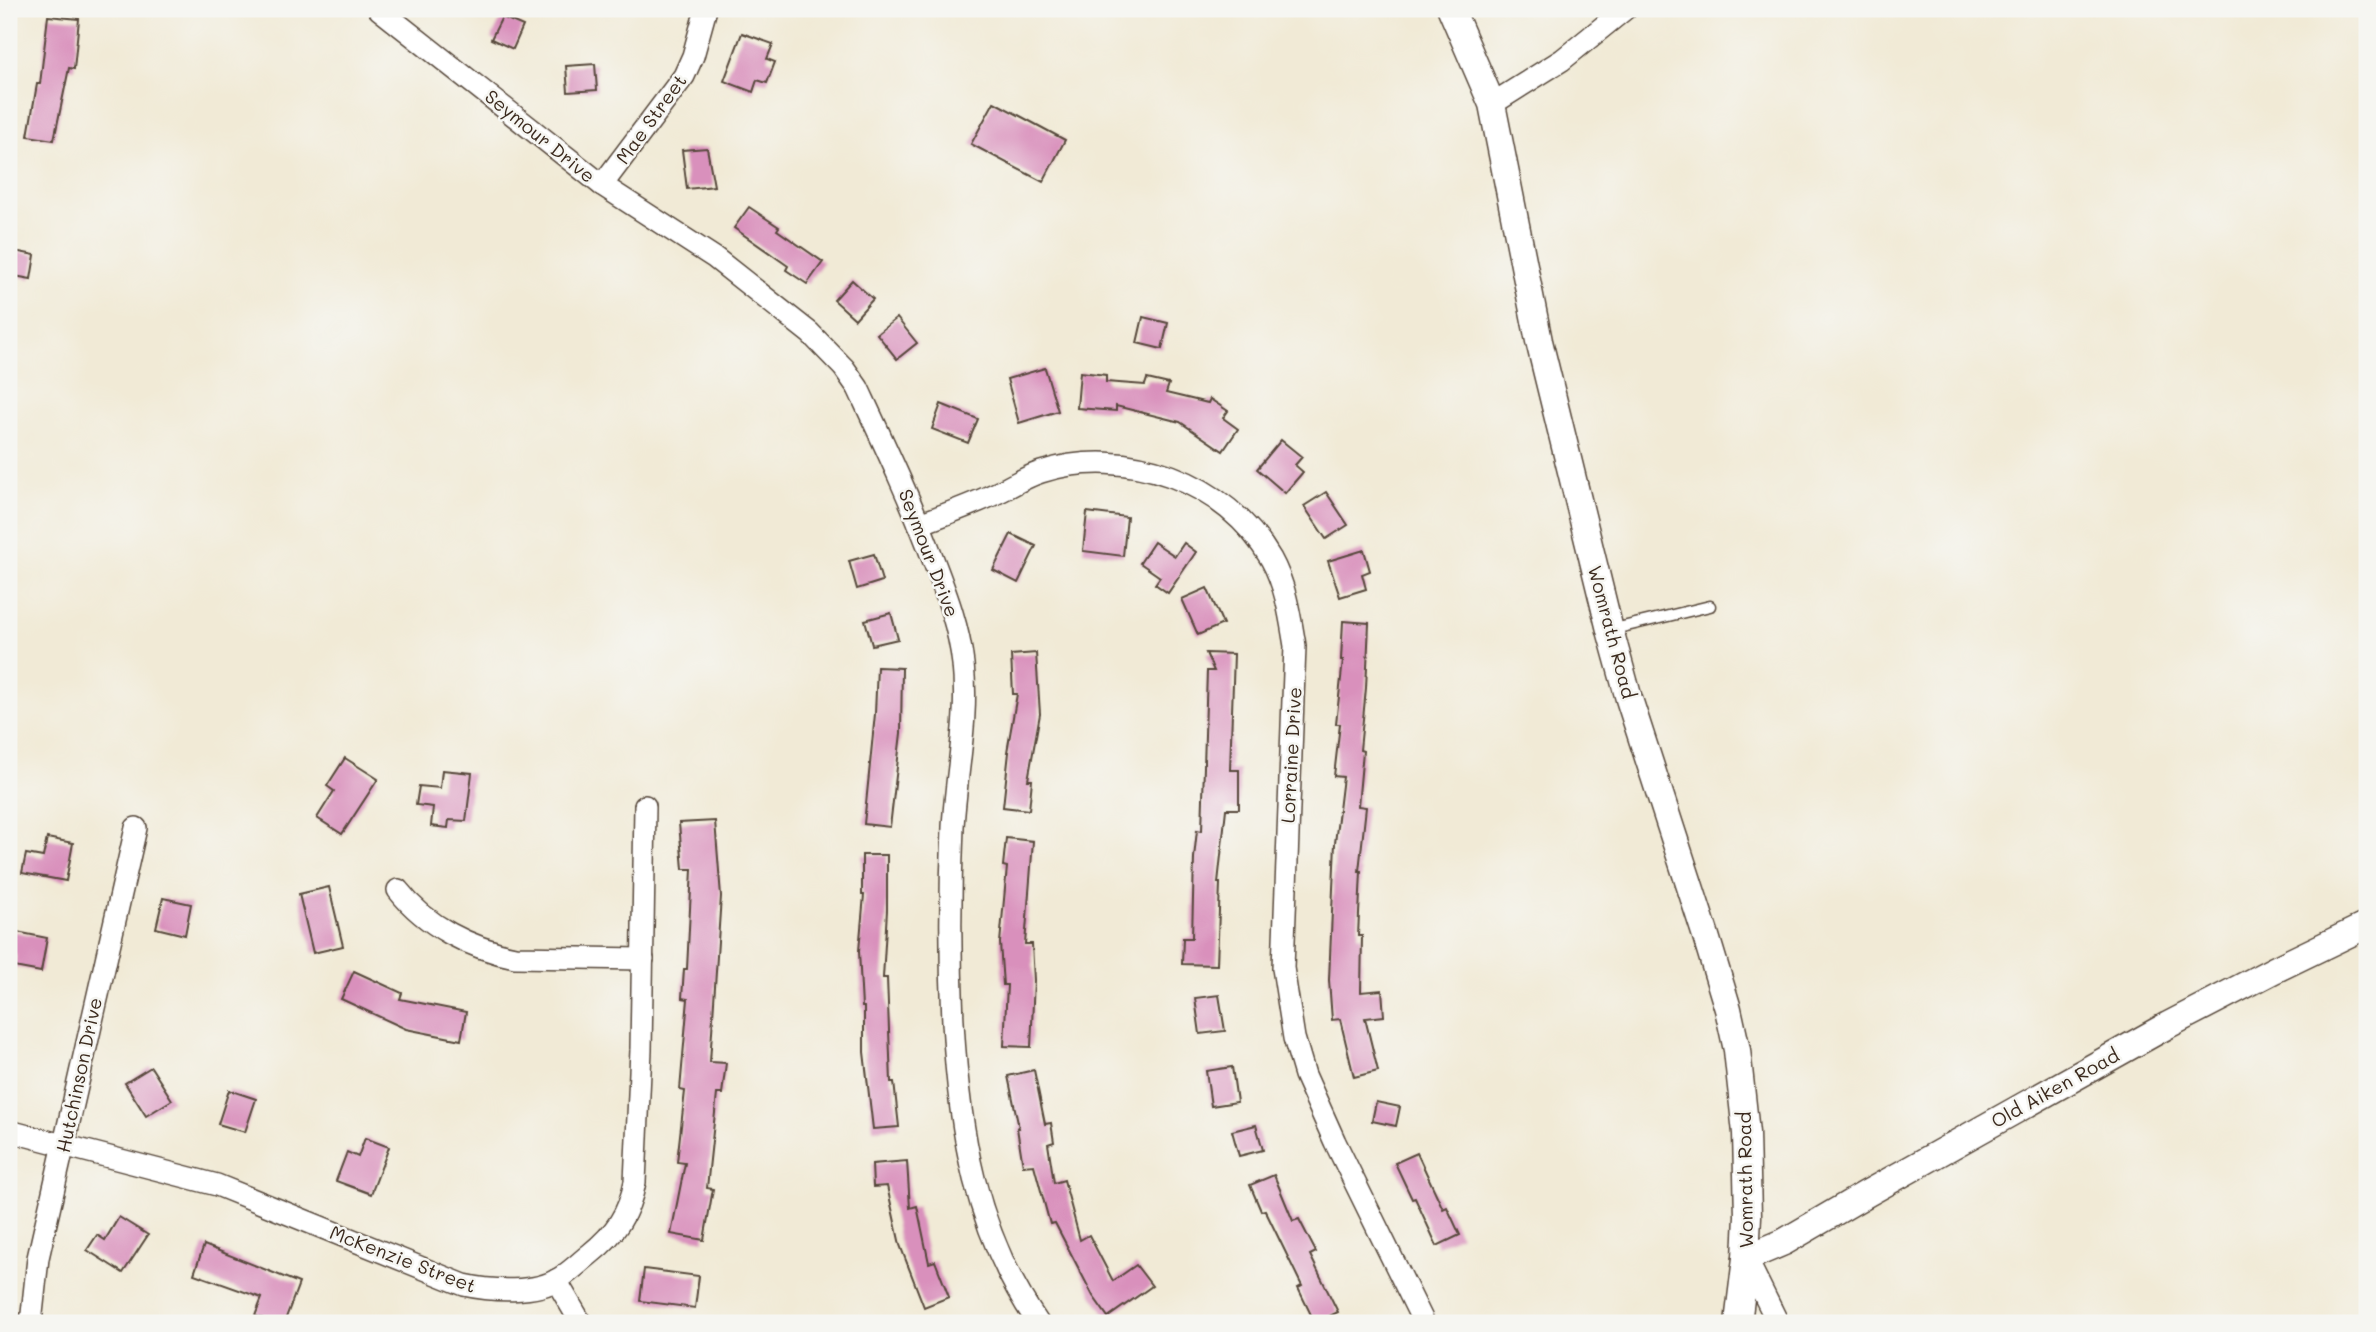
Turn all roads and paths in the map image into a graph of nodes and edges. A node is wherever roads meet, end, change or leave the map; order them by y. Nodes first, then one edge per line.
1 (379, 9) edge
2 (706, 9) edge
3 (1451, 9) edge
4 (1625, 9) edge
5 (1492, 104) junction
6 (602, 185) junction
7 (919, 524) junction
8 (1710, 606) dead end
9 (1610, 629) junction
10 (645, 806) dead end
11 (136, 828) dead end
12 (398, 890) dead end
13 (2367, 925) edge
14 (643, 959) junction
15 (9, 1130) edge
16 (64, 1143) junction
17 (1746, 1258) junction
18 (556, 1280) junction
19 (30, 1323) edge
20 (581, 1323) edge
21 (1038, 1323) edge
22 (1424, 1323) edge
23 (1738, 1323) edge
24 (1779, 1323) edge

1 - 6 street, Seymour Drive
2 - 6 street, Mae Street
3 - 5 street, Womrath Road
4 - 5 street
5 - 9 street, Womrath Road
6 - 7 street, Seymour Drive
7 - 21 street, Seymour Drive
7 - 22 street, Lorraine Drive
8 - 9 lane
9 - 17 street, Womrath Road
10 - 14 street, McKenzie Street
11 - 16 street, Hutchinson Drive
12 - 14 street
13 - 17 street, Old Aiken Road
14 - 18 street, McKenzie Street
15 - 16 street, McKenzie Street
16 - 18 street, McKenzie Street
16 - 19 street, Hutchinson Drive
17 - 23 street, Womrath Road
17 - 24 street
18 - 20 street

